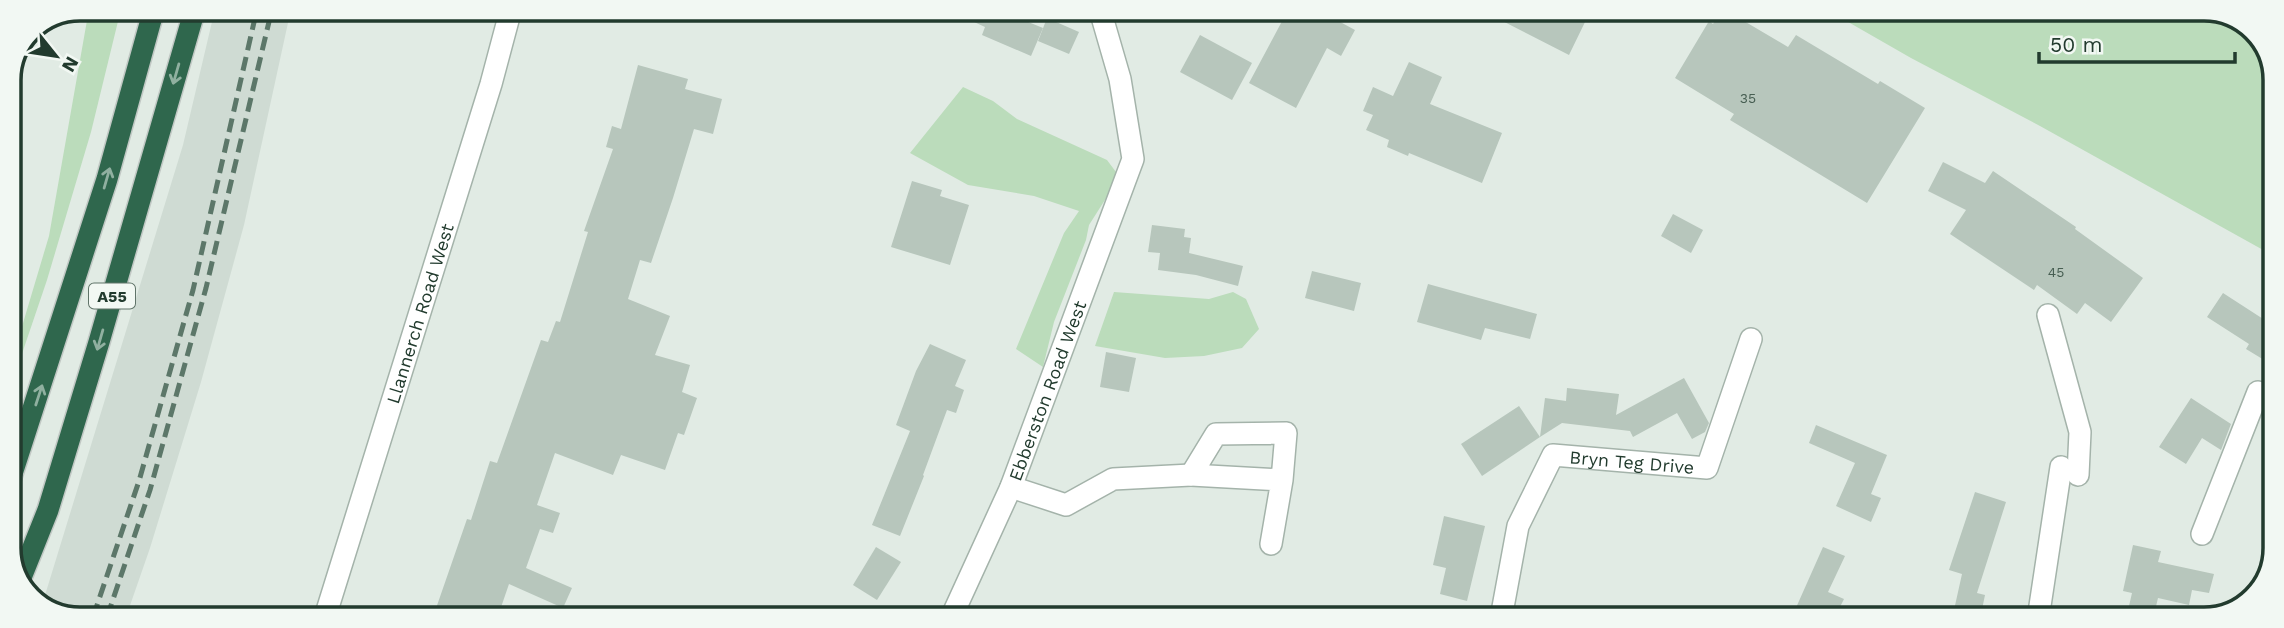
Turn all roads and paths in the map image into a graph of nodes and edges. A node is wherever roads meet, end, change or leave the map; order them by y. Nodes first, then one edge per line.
1 (151, 21) edge
2 (192, 21) edge
3 (508, 21) edge
4 (1103, 21) edge
5 (2048, 315) dead end
6 (1751, 339) dead end
7 (2263, 393) edge
8 (21, 446) edge
9 (1191, 475) junction
10 (1282, 480) junction
11 (1011, 486) junction
12 (48, 510) junction
13 (2202, 534) dead end
14 (1270, 544) dead end
15 (24, 569) edge
16 (28, 576) edge
17 (328, 607) edge
18 (956, 607) edge
19 (1503, 607) edge
20 (2041, 607) edge

8 -> 1 highway, A55
2 -> 12 highway, A55
3 - 17 street, Llannerch Road West
4 - 11 street, Ebberston Road West
5 - 20 street
6 - 19 street, Bryn Teg Drive
7 - 13 street
9 - 10 street
9 - 10 street
9 - 11 street
10 - 14 street
11 - 18 street, Ebberston Road West
12 - 15 highway, A55
12 - 16 highway

